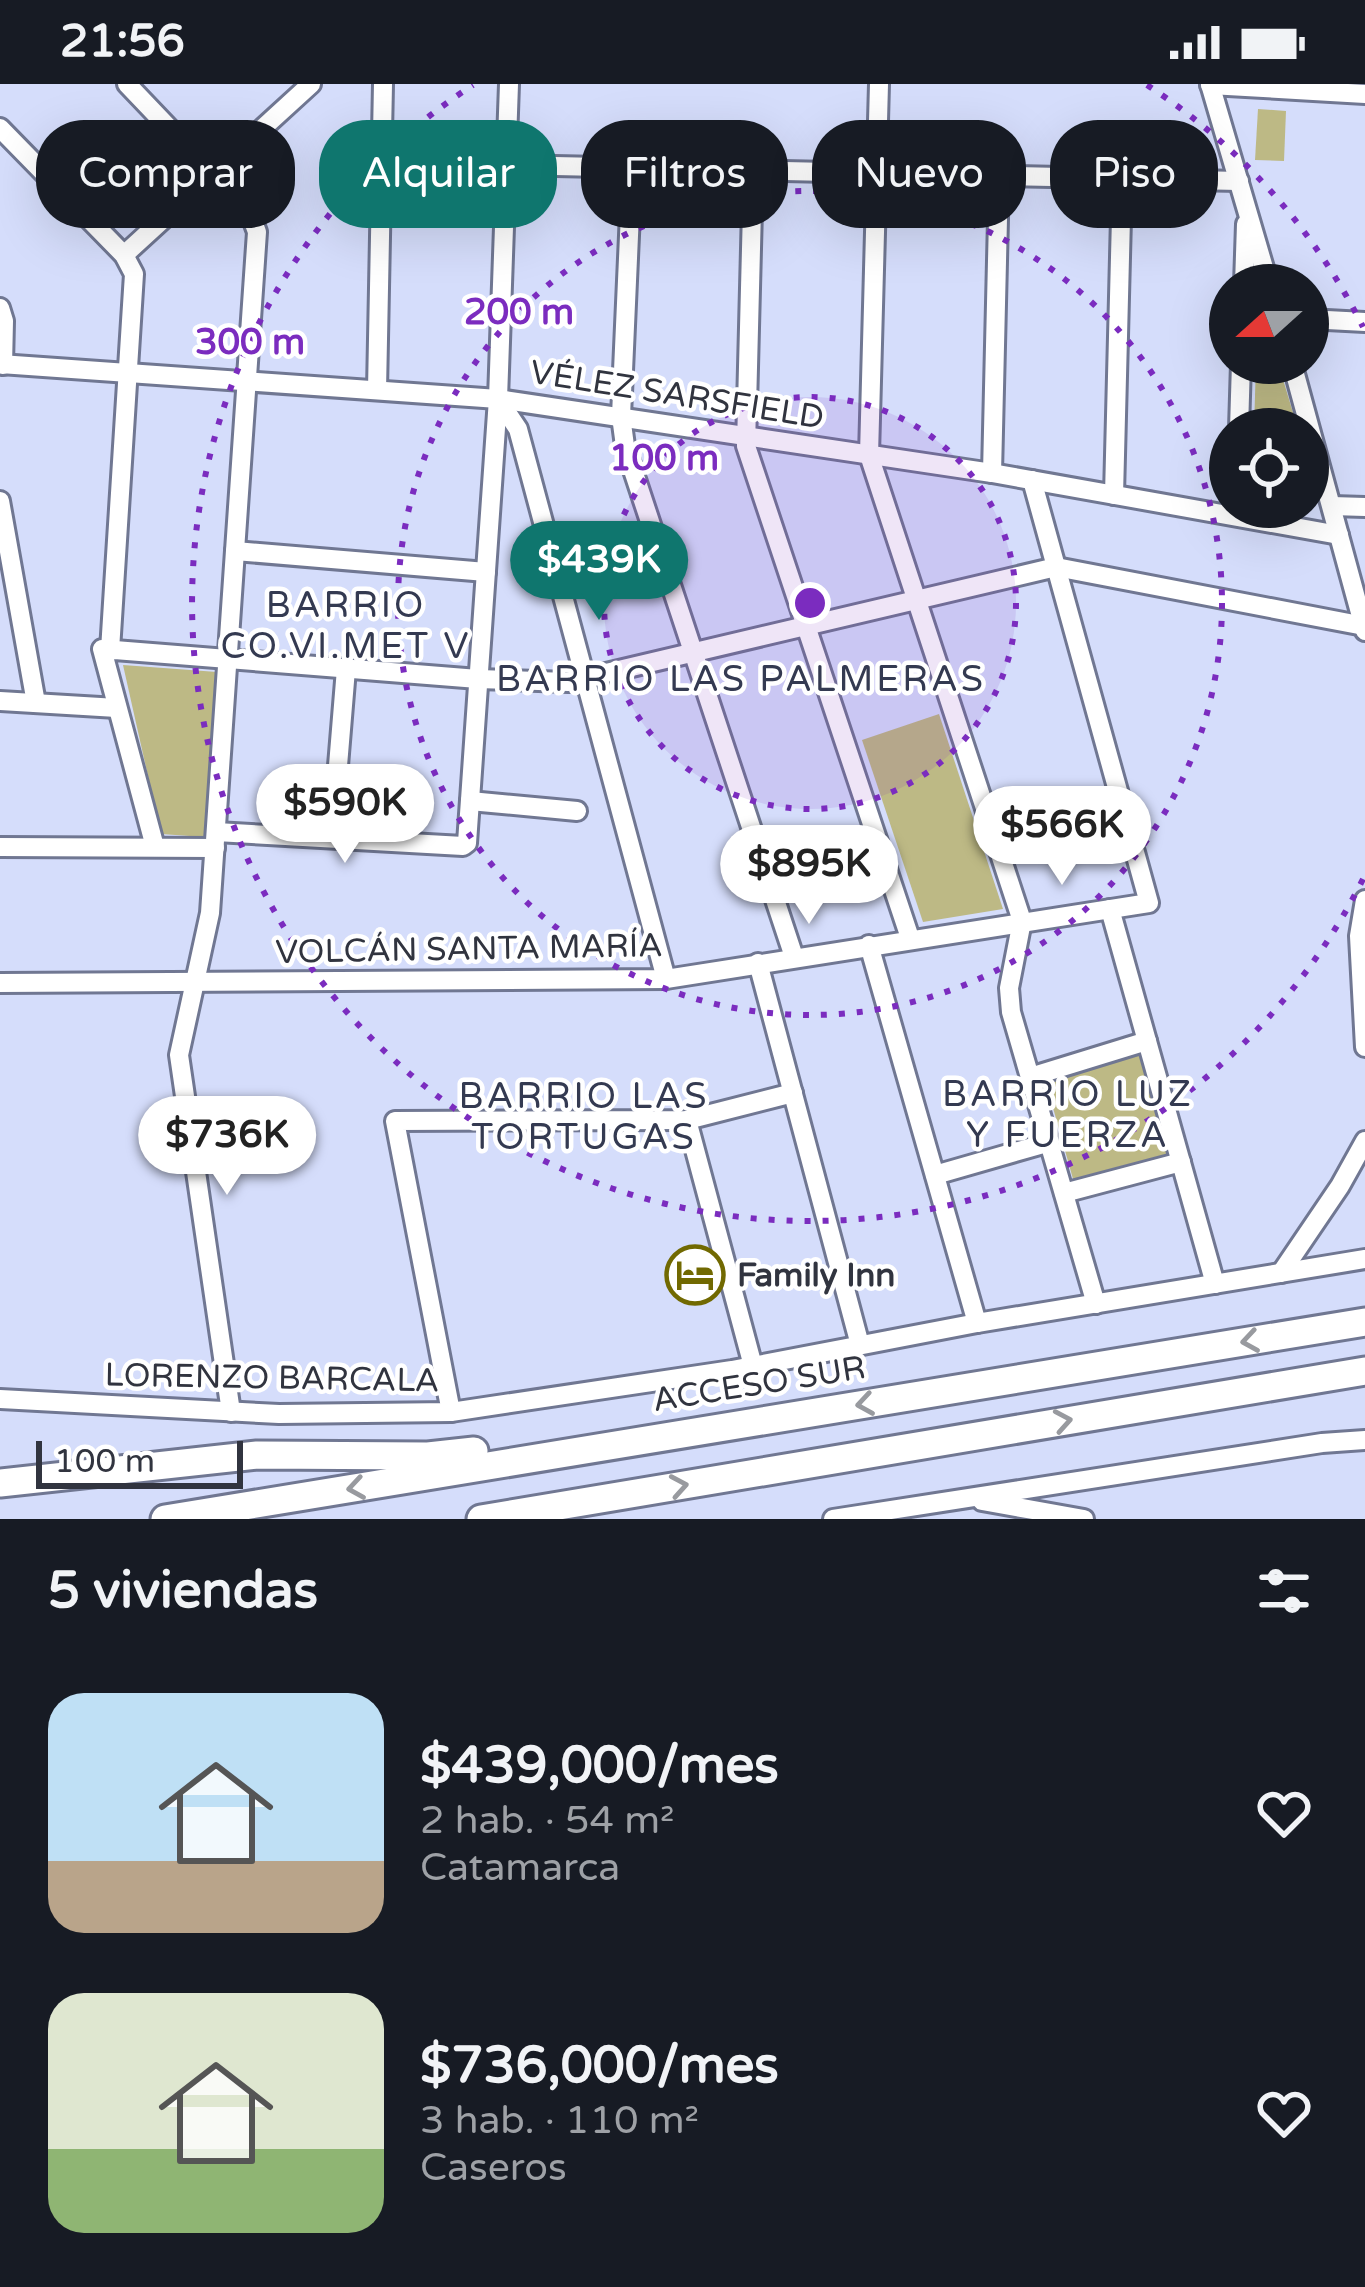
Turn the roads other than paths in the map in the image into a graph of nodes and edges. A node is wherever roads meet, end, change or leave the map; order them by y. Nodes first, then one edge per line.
1 (128, 84) edge
2 (383, 84) edge
3 (509, 84) edge
4 (879, 84) edge
5 (1210, 85) edge
6 (303, 87) edge
7 (1365, 94) edge
8 (162, 120) edge
9 (269, 120) edge
10 (508, 120) edge
11 (878, 120) edge
12 (0, 128) edge
13 (1218, 180) edge
14 (1239, 181) junction
15 (1247, 208) junction
16 (154, 228) edge
17 (256, 228) edge
18 (505, 228) edge
19 (629, 228) edge
20 (751, 228) edge
21 (874, 228) edge
22 (998, 228) edge
23 (1121, 228) edge
24 (124, 256) junction
25 (1245, 264) edge
26 (1263, 264) edge
27 (0, 308) edge
28 (1329, 320) edge
29 (1365, 322) edge
30 (2, 364) edge
31 (129, 374) junction
32 (248, 382) junction
33 (1298, 384) edge
34 (377, 390) junction
35 (498, 398) junction
36 (621, 416) junction
37 (744, 436) junction
38 (868, 455) junction
39 (992, 473) junction
40 (1032, 480) junction
41 (1114, 494) junction
42 (0, 501) edge
43 (1332, 506) junction
44 (1365, 507) edge
45 (1209, 508) edge
46 (1308, 528) edge
47 (1339, 535) junction
48 (235, 551) junction
49 (1057, 567) junction
50 (486, 572) junction
51 (917, 601) junction
52 (805, 628) junction
53 (1364, 628) edge
54 (106, 650) junction
55 (693, 654) junction
56 (227, 659) junction
57 (346, 669) junction
58 (478, 679) junction
59 (586, 679) junction
60 (0, 701) edge
61 (36, 703) junction
62 (117, 708) junction
63 (336, 790) dead end
64 (470, 801) junction
65 (577, 811) dead end
66 (215, 840) junction
67 (0, 847) edge
68 (155, 847) junction
69 (1365, 900) edge
70 (1110, 909) junction
71 (1022, 921) junction
72 (910, 938) junction
73 (869, 945) junction
74 (794, 957) junction
75 (758, 963) junction
76 (666, 979) junction
77 (197, 982) junction
78 (0, 983) edge
79 (1148, 1041) junction
80 (1365, 1047) edge
81 (1030, 1077) junction
82 (793, 1093) junction
83 (687, 1120) junction
84 (1365, 1141) edge
85 (1050, 1142) junction
86 (1181, 1162) junction
87 (935, 1175) junction
88 (1064, 1193) junction
89 (1365, 1259) edge
90 (1281, 1273) junction
91 (1215, 1284) junction
92 (1096, 1304) junction
93 (1365, 1322) edge
94 (977, 1323) junction
95 (860, 1345) junction
96 (753, 1366) junction
97 (1365, 1371) edge
98 (0, 1399) edge
99 (231, 1412) junction
100 (451, 1412) junction
101 (682, 1434) junction
102 (1365, 1440) edge
103 (0, 1483) edge
104 (967, 1498) junction
105 (602, 1499) junction
106 (1007, 1512) edge
107 (890, 1515) edge
108 (165, 1519) edge
109 (481, 1519) edge
110 (513, 1519) edge
111 (833, 1519) edge
112 (1084, 1519) edge

1 - 8 street
2 - 34 street
3 - 10 street
4 - 11 street
5 - 7 street
5 - 14 street
6 - 9 street
12 - 24 street
13 - 14 street
14 - 15 street
15 - 25 street
15 - 26 street
16 - 24 street
17 - 32 street
18 - 35 street
19 - 36 street
20 - 37 street
21 - 38 street
22 - 39 street
23 - 41 street
24 - 31 street
27 - 30 street
28 - 29 street
30 - 31 street, VÉLEZ SARSFIELD
31 - 32 street, VÉLEZ SARSFIELD
31 - 54 street
32 - 34 street, VÉLEZ SARSFIELD
32 - 48 street
33 - 43 street
34 - 35 street, VÉLEZ SARSFIELD
35 - 36 street, VÉLEZ SARSFIELD
35 - 50 street
35 - 59 street
36 - 37 street, VÉLEZ SARSFIELD
36 - 55 street
37 - 38 street, VÉLEZ SARSFIELD
37 - 52 street
38 - 39 street, VÉLEZ SARSFIELD
38 - 51 street
39 - 40 street, VÉLEZ SARSFIELD
40 - 41 street, VÉLEZ SARSFIELD
40 - 49 street
41 - 45 street, VÉLEZ SARSFIELD
42 - 61 street
43 - 44 street
43 - 47 street
46 - 47 street, VÉLEZ SARSFIELD
47 - 53 street
48 - 50 street
48 - 56 street
49 - 51 street
49 - 53 street
49 - 70 street, VOLCÁN SANTA MARÍA
50 - 58 street
51 - 52 street
51 - 71 street
52 - 55 street
52 - 72 street
54 - 56 street
54 - 62 street
55 - 59 street
55 - 74 street
56 - 57 street
56 - 66 street
57 - 58 street
57 - 63 street
58 - 59 street
58 - 64 street
59 - 76 street
60 - 61 street
61 - 62 street
62 - 68 street
64 - 65 street
64 - 66 street
66 - 68 street
66 - 77 street
67 - 68 street
69 - 80 street
70 - 71 street, VOLCÁN SANTA MARÍA
70 - 79 street
71 - 72 street, VOLCÁN SANTA MARÍA
71 - 81 street
72 - 73 street, VOLCÁN SANTA MARÍA
73 - 74 street, VOLCÁN SANTA MARÍA
73 - 87 street
74 - 75 street, VOLCÁN SANTA MARÍA
75 - 76 street, VOLCÁN SANTA MARÍA
75 - 82 street
76 - 77 street, VOLCÁN SANTA MARÍA
77 - 78 street, VOLCÁN SANTA MARÍA
77 - 99 street
79 - 81 street
79 - 86 street
81 - 85 street
82 - 83 street
82 - 95 street
83 - 96 street
83 - 100 street
84 - 90 street
85 - 87 street
85 - 88 street
86 - 88 street
86 - 91 street
87 - 94 street
88 - 92 street
89 - 90 street, LORENZO BARCALA
90 - 91 street, LORENZO BARCALA
91 - 92 street, LORENZO BARCALA
92 - 94 street, LORENZO BARCALA
93 -> 101 highway, ACCESO SUR
94 - 95 street, LORENZO BARCALA
95 - 96 street, LORENZO BARCALA
96 - 100 street, LORENZO BARCALA
105 -> 97 highway
98 - 99 street, LORENZO BARCALA
99 - 100 street, LORENZO BARCALA
101 - 103 highway
101 -> 108 highway, ACCESO SUR
102 - 104 street
104 - 106 street
104 - 107 street
105 - 109 highway
105 - 110 highway
106 - 112 street
107 - 111 street

